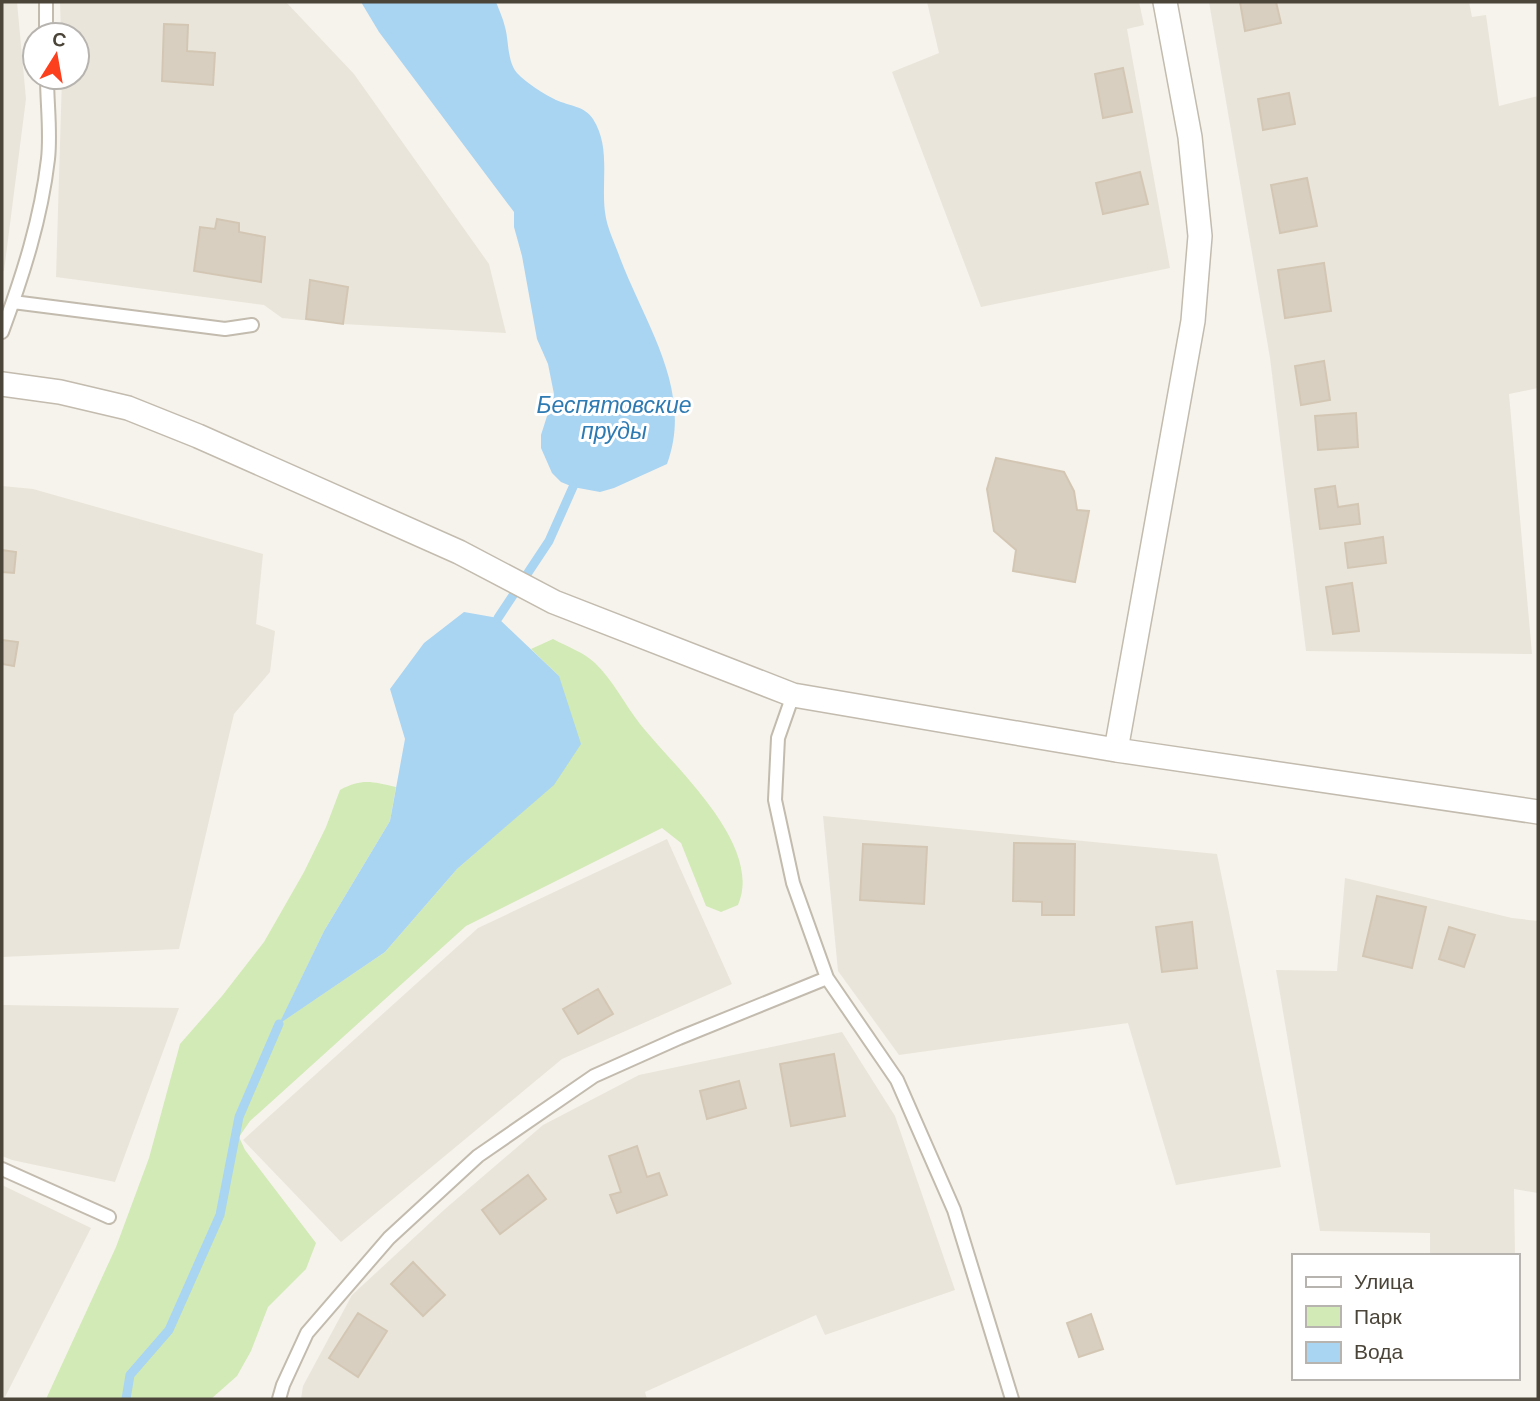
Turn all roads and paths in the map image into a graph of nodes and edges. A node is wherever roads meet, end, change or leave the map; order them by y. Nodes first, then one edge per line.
1 (46, 2) edge
2 (1165, 2) edge
3 (46, 21) edge
4 (47, 91) edge
5 (13, 303) junction
6 (252, 325) dead end
7 (2, 332) edge
8 (2, 384) edge
9 (793, 695) junction
10 (1116, 750) junction
11 (1538, 812) edge
12 (827, 978) junction
13 (2, 1169) edge
14 (109, 1217) dead end
15 (279, 1399) edge
16 (1012, 1399) edge

1 - 3 lane
2 - 10 street
4 - 5 lane
5 - 6 lane
5 - 7 lane
8 - 9 street
9 - 10 street
9 - 12 lane
10 - 11 street
12 - 15 lane
12 - 16 lane
13 - 14 lane

